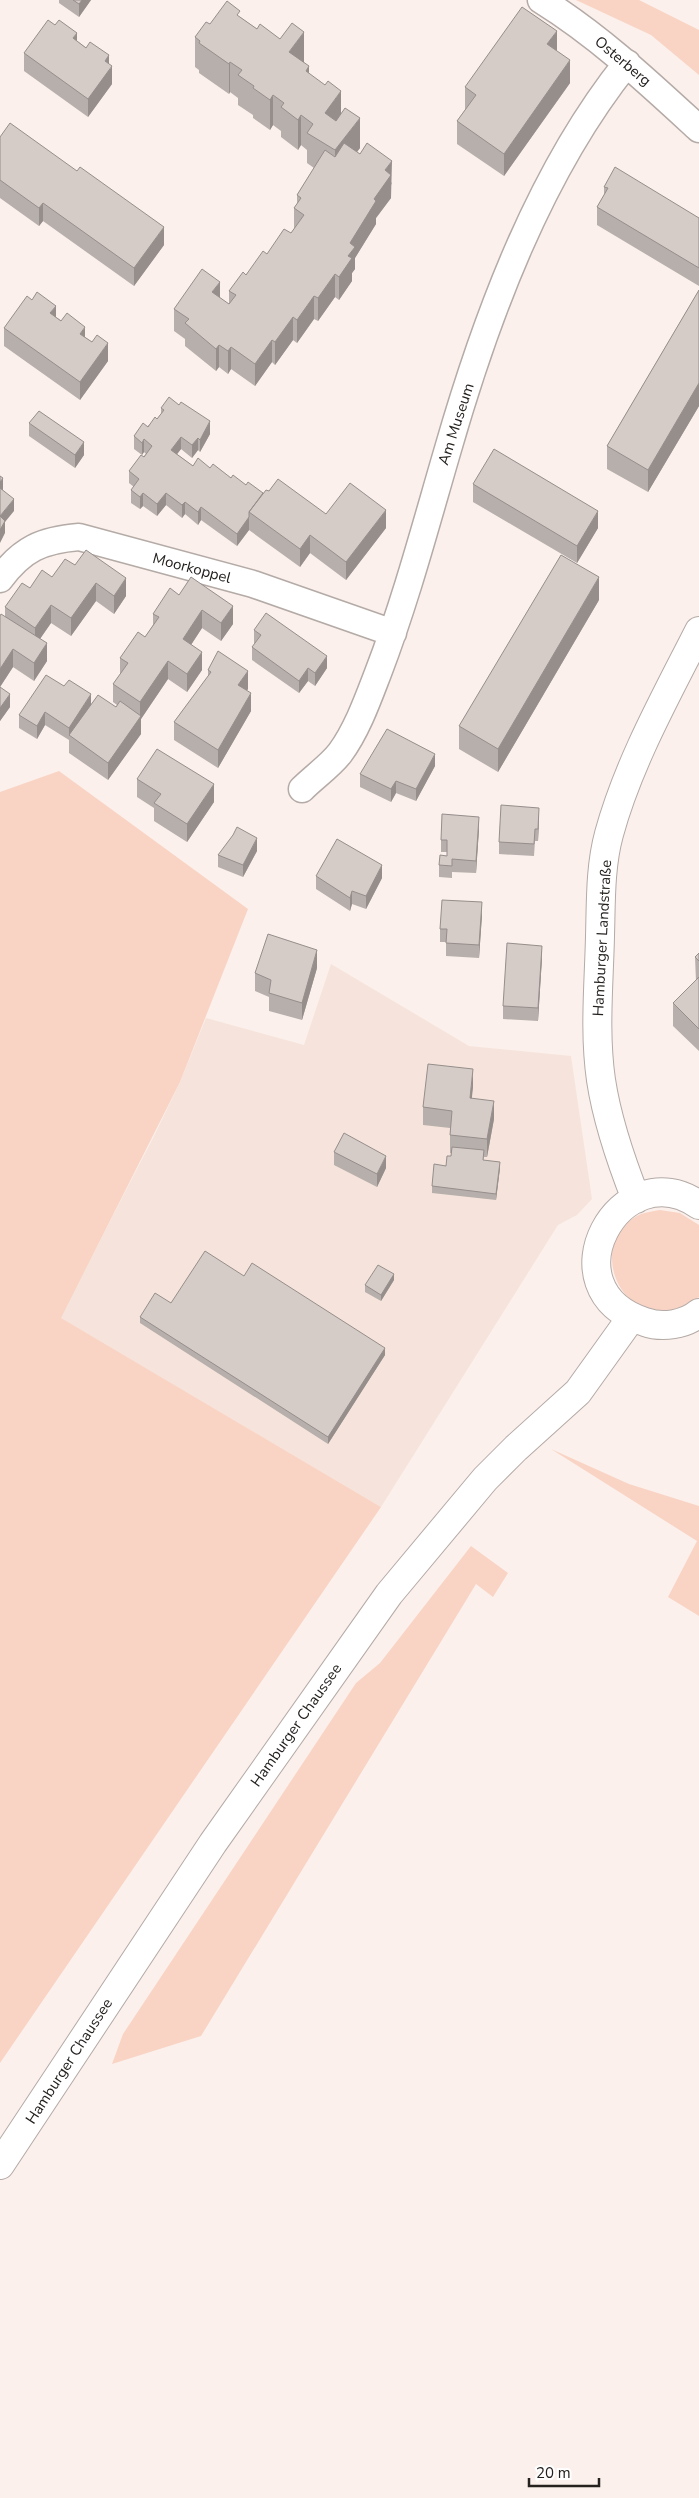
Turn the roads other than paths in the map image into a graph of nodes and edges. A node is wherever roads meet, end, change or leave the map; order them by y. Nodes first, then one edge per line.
1 (541, 0) edge
2 (627, 63) junction
3 (699, 129) edge
4 (0, 579) edge
5 (699, 631) edge
6 (394, 633) junction
7 (302, 789) dead end
8 (636, 1199) junction
9 (699, 1206) edge
10 (699, 1313) edge
11 (631, 1318) junction
12 (0, 2165) edge

1 - 2 street, Osterberg
2 - 3 street, Osterberg
2 - 6 street, Am Museum
4 - 6 street, Moorkoppel
5 - 8 main road, Hamburger Landstraße
6 - 7 street, Am Museum
8 - 9 main road
8 - 11 main road
10 - 11 main road
11 - 12 main road, Hamburger Chaussee

